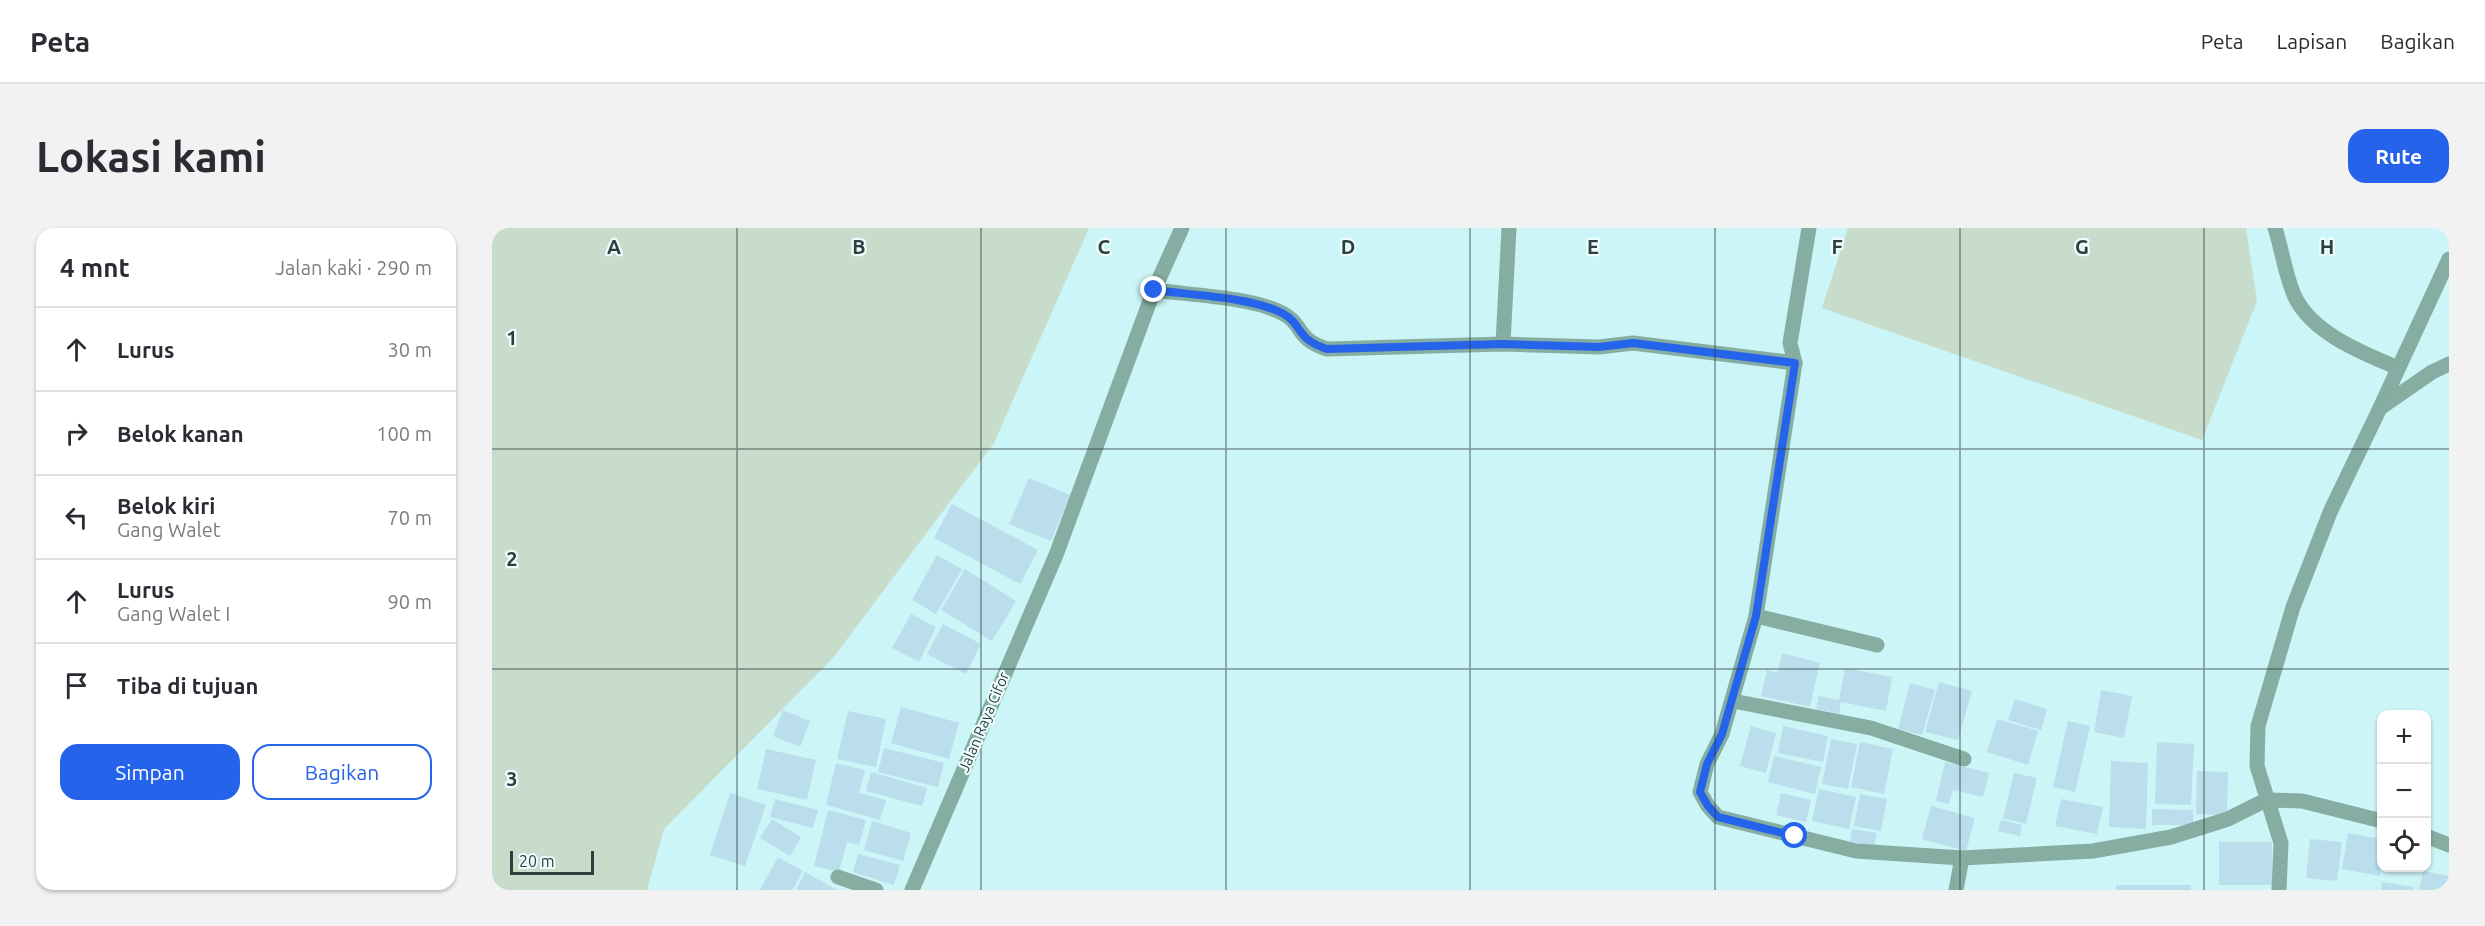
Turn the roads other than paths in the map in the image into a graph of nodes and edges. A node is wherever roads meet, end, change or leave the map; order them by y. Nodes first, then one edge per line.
1 (1182, 228) edge
2 (1509, 228) edge
3 (1809, 228) edge
4 (2275, 228) edge
5 (2449, 259) edge
6 (1154, 290) junction
7 (1503, 344) junction
8 (1795, 363) junction
9 (2449, 364) edge
10 (2398, 368) junction
11 (2380, 408) junction
12 (1756, 616) junction
13 (1877, 645) dead end
14 (1733, 701) junction
15 (1964, 759) dead end
16 (2266, 800) junction
17 (2377, 820) edge
18 (2431, 838) edge
19 (2449, 845) edge
20 (1962, 858) junction
21 (838, 877) dead end
22 (876, 890) edge
23 (912, 890) edge
24 (1956, 890) edge
25 (2279, 890) edge

1 - 6 street, Jalan Raya Cifor
2 - 7 street
3 - 8 street
4 - 10 street
5 - 10 street
6 - 7 street
6 - 23 street, Jalan Raya Cifor
7 - 8 street
8 - 12 street
9 - 11 street
10 - 11 street
11 - 16 street
12 - 13 street
12 - 14 street
14 - 15 street
14 - 20 street
16 - 17 street
16 - 20 street
16 - 25 street
18 - 19 street
20 - 24 street
21 - 22 street

